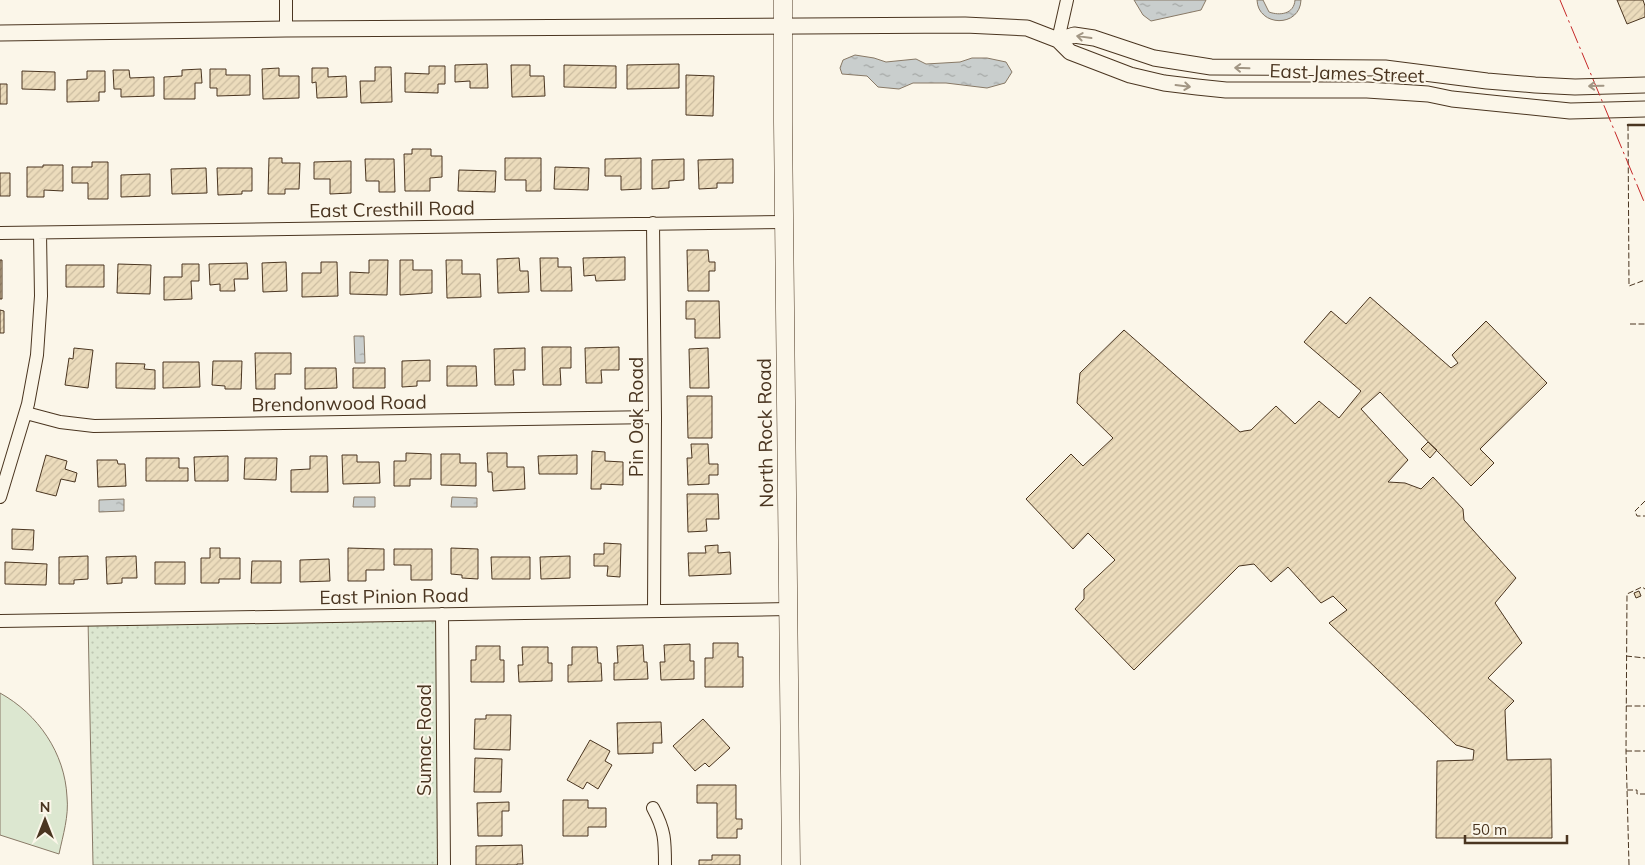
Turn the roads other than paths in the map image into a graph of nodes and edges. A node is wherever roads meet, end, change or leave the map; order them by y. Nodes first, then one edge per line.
1 (286, 0) edge
2 (783, 0) edge
3 (1067, 0) edge
4 (784, 25) junction
5 (286, 29) junction
6 (0, 33) edge
7 (1058, 40) junction
8 (1645, 85) edge
9 (1645, 109) edge
10 (784, 222) junction
11 (653, 223) junction
12 (0, 233) edge
13 (40, 233) junction
14 (26, 413) junction
15 (655, 417) junction
16 (0, 497) edge
17 (789, 609) junction
18 (654, 610) junction
19 (442, 614) junction
20 (0, 620) edge
21 (654, 808) dead end
22 (444, 865) edge
23 (665, 865) edge
24 (791, 865) edge

1 - 5 street
2 - 4 main road, North Rock Road
3 - 7 street
4 - 5 street, East James Street
4 - 7 street, East James Street
4 - 10 main road, North Rock Road
5 - 6 street, East James Street
8 -> 7 street, East James Street
7 -> 9 street, East James Street
10 - 11 street, East Cresthill Road
10 - 17 main road, North Rock Road
11 - 13 street, East Cresthill Road
11 - 15 street, Pin Oak Road
12 - 13 street, East Cresthill Road
13 - 14 street
14 - 15 street, Brendonwood Road
14 - 16 street
15 - 18 street, Pin Oak Road
17 - 18 street, East Pinion Road
17 - 24 main road, North Rock Road
18 - 19 street, East Pinion Road
19 - 20 street, East Pinion Road
19 - 22 street, Sumac Road
21 - 23 street

